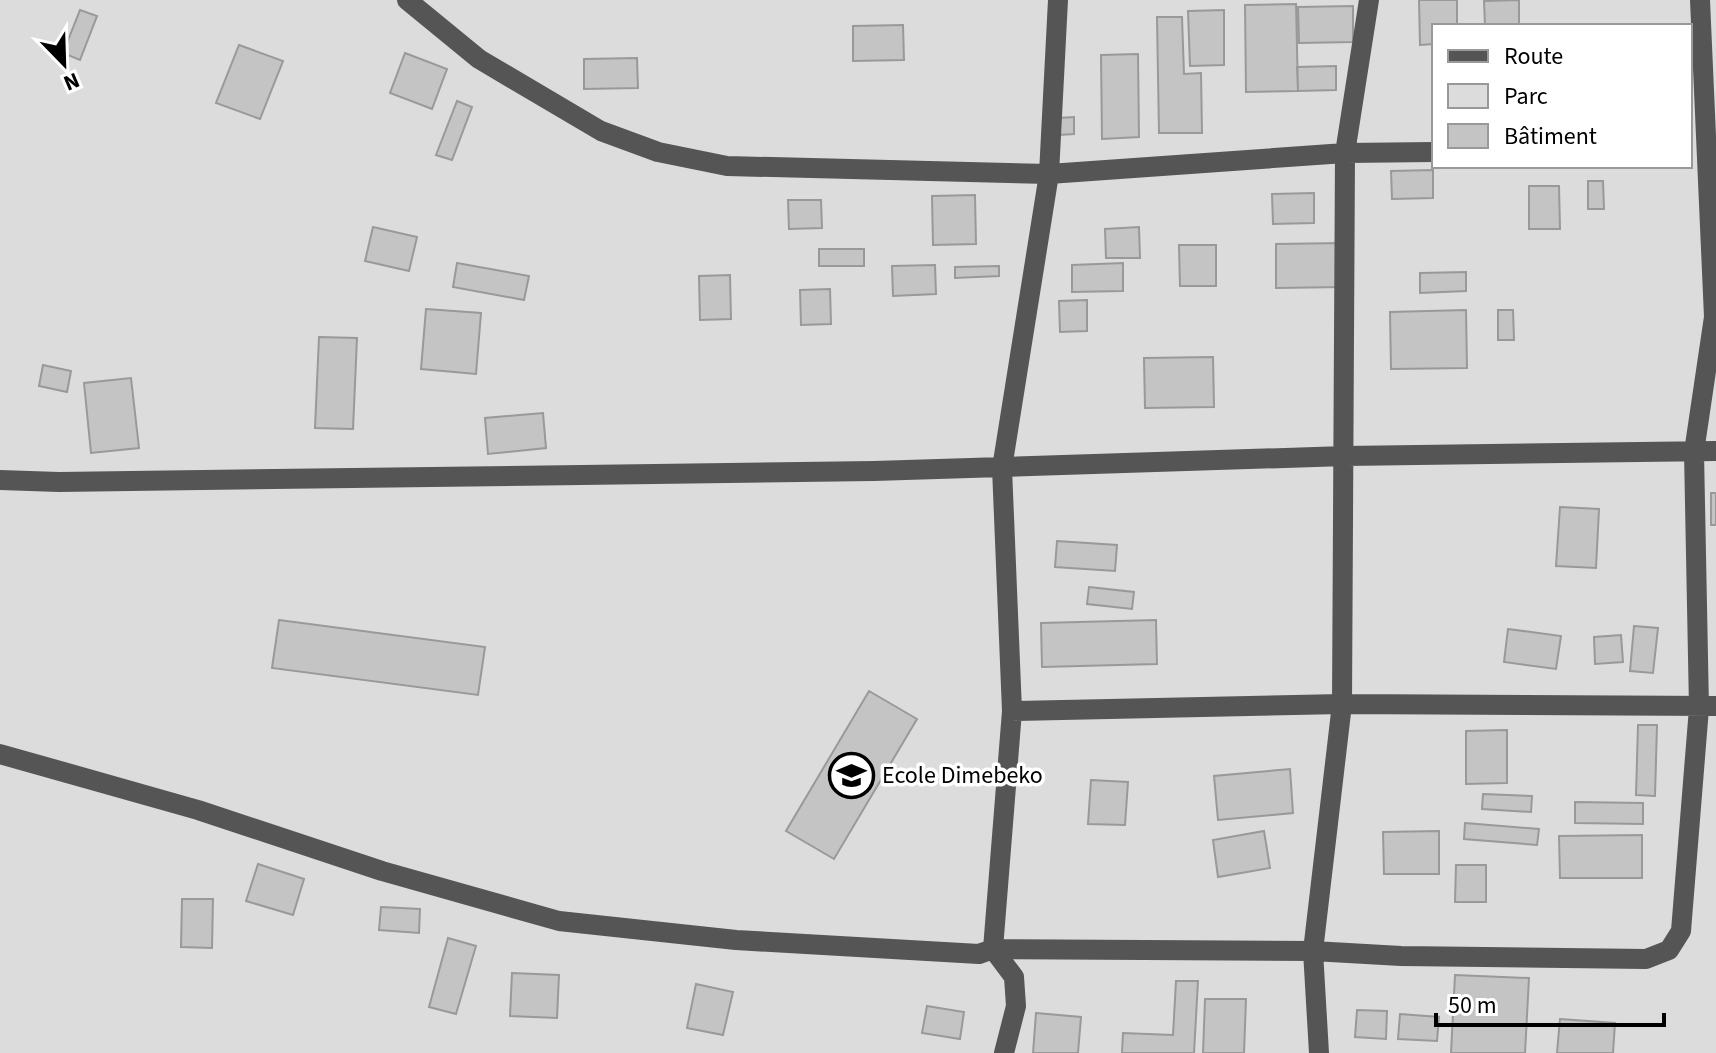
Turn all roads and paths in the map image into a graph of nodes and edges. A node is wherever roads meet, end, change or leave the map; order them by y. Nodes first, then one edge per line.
1 (407, 0) edge
2 (1058, 0) edge
3 (1369, 0) edge
4 (1700, 0) edge
5 (1704, 151) edge
6 (1432, 152) edge
7 (1345, 153) junction
8 (1049, 174) junction
9 (1716, 451) edge
10 (1694, 452) junction
11 (1345, 456) junction
12 (1002, 468) junction
13 (0, 480) edge
14 (1342, 704) junction
15 (1708, 707) edge
16 (1012, 711) junction
17 (0, 754) edge
18 (993, 949) junction
19 (1313, 951) junction
20 (1004, 1053) edge
21 (1319, 1053) edge

1 - 8 street
2 - 8 street
3 - 7 street
4 - 5 street
5 - 10 street
6 - 7 street
7 - 8 street
7 - 11 street
8 - 12 street
9 - 10 street
10 - 11 street
10 - 15 street
11 - 12 street
11 - 14 street
12 - 13 street
12 - 16 street
14 - 15 street
14 - 16 street
14 - 19 street
15 - 19 street
16 - 18 street
17 - 18 street
18 - 19 street
18 - 20 street
19 - 21 street

